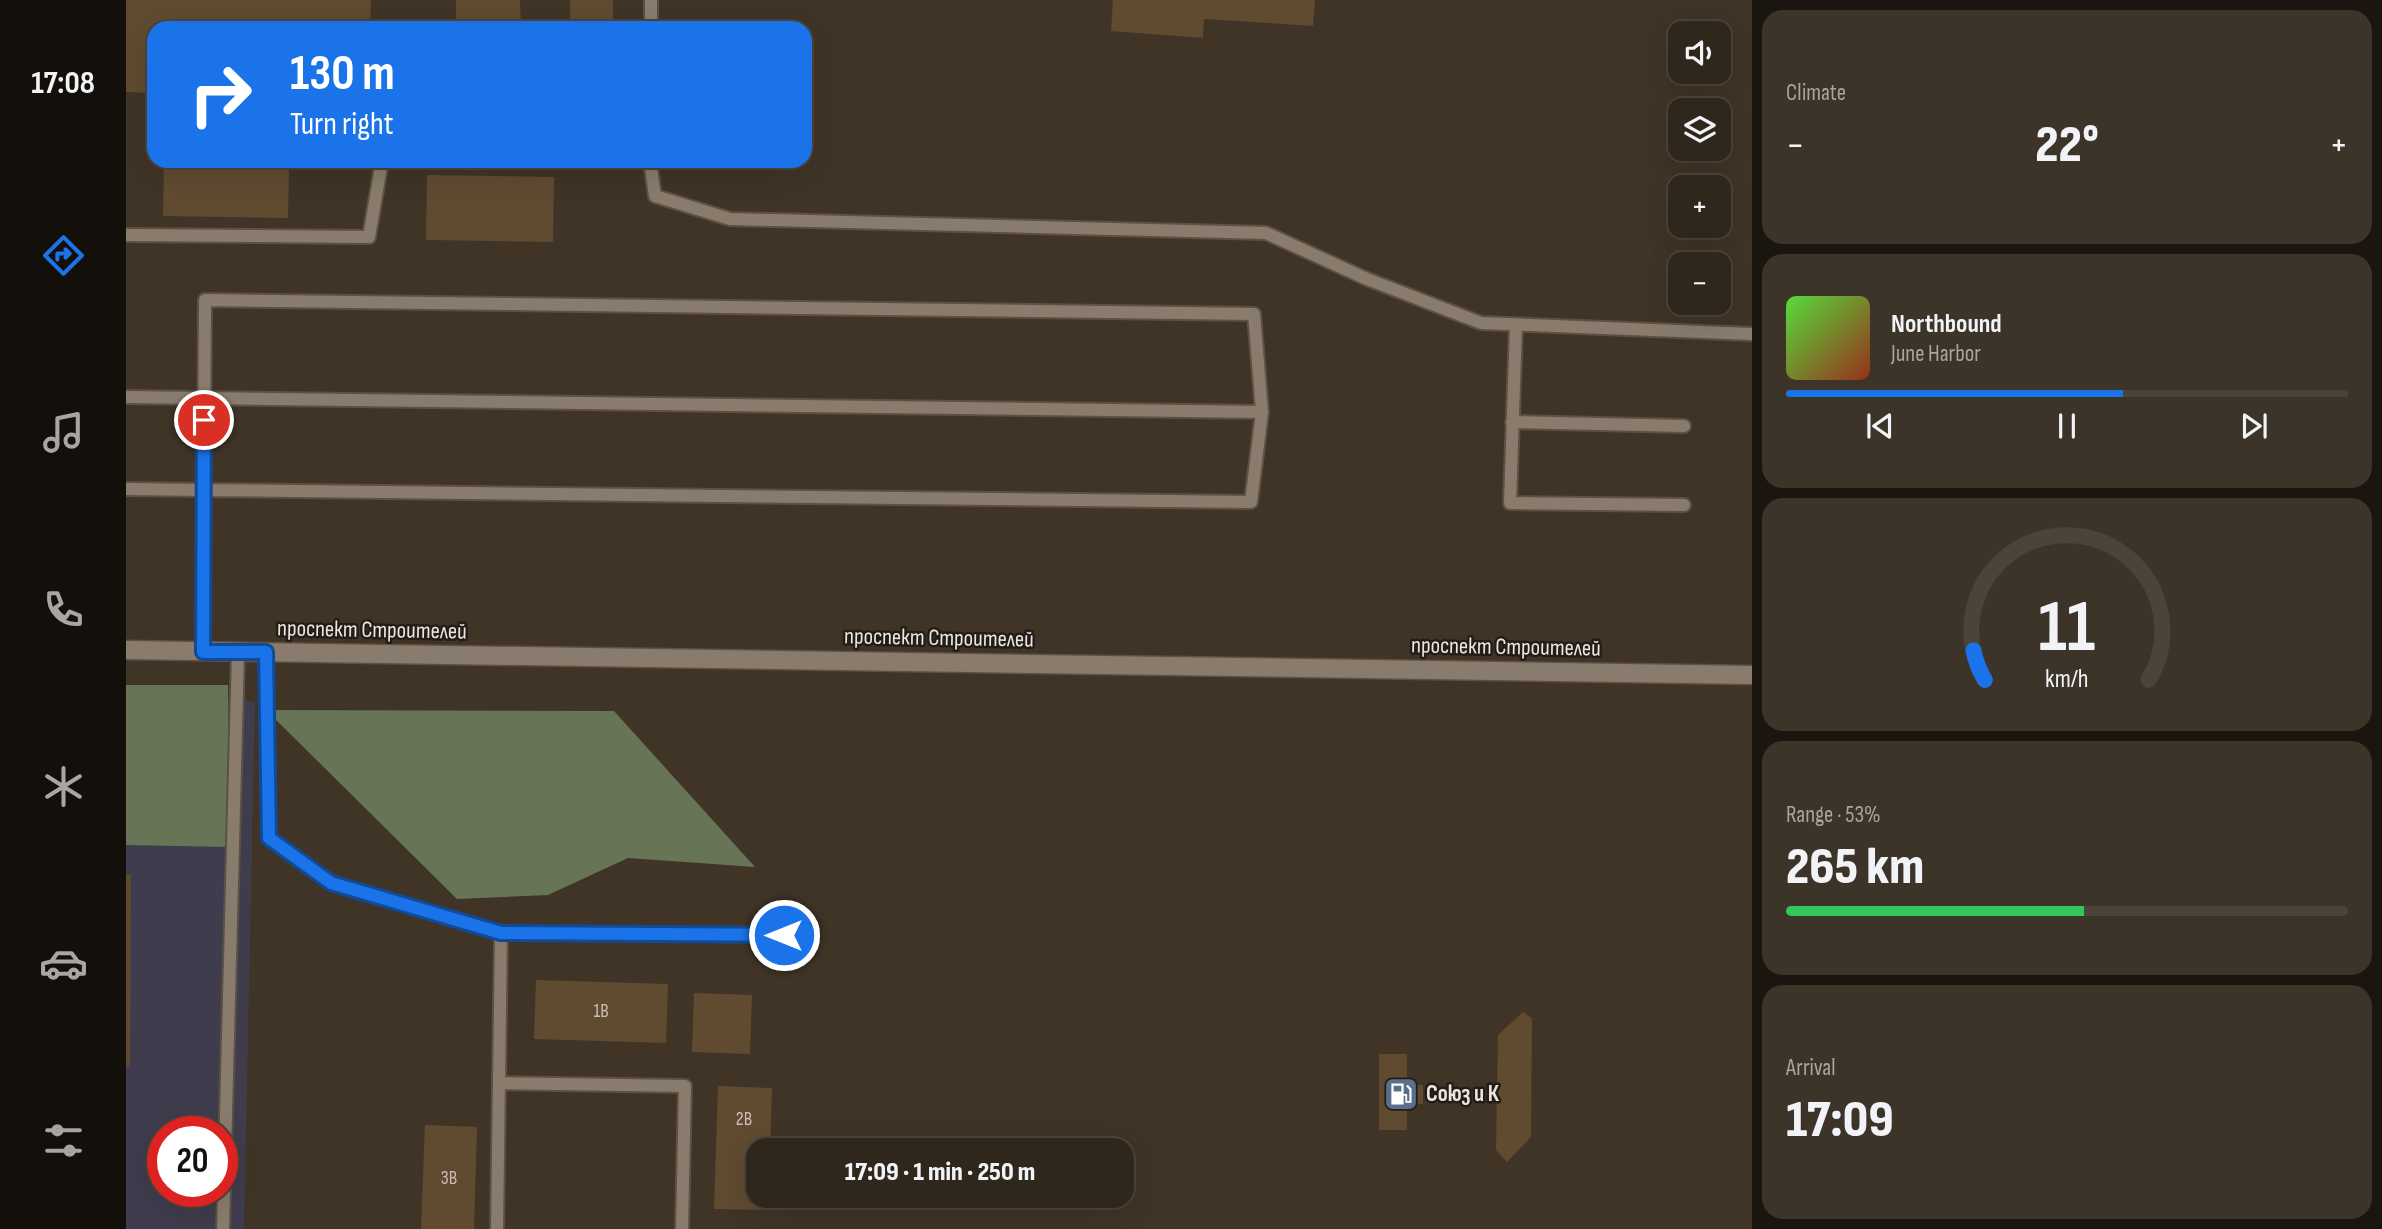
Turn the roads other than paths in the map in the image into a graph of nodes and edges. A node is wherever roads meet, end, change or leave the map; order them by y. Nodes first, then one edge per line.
1 (651, 0) edge
2 (651, 21) edge
3 (381, 168) edge
4 (651, 168) edge
5 (126, 235) edge
6 (1516, 325) junction
7 (1752, 334) edge
8 (126, 397) edge
9 (205, 397) junction
10 (1262, 412) junction
11 (1513, 422) junction
12 (1684, 426) dead end
13 (126, 489) edge
14 (204, 490) junction
15 (1684, 505) dead end
16 (126, 650) edge
17 (203, 652) junction
18 (238, 652) junction
19 (266, 652) junction
20 (1752, 675) edge
21 (501, 933) junction
22 (784, 935) dead end
23 (499, 1083) junction
24 (223, 1229) edge
25 (497, 1229) edge
26 (682, 1229) edge

1 - 2 lane
3 - 5 lane
4 - 6 lane
6 - 7 lane
6 - 11 lane
8 - 9 lane
9 - 10 lane
9 - 10 lane
9 - 14 lane
10 - 14 lane
11 - 12 lane
11 - 15 lane
13 - 14 lane
14 - 17 lane
16 - 17 street, проспект Строителей
17 - 18 street, проспект Строителей
18 - 19 street, проспект Строителей
18 - 24 lane
19 - 20 street, проспект Строителей
19 - 21 lane
21 - 22 lane
21 - 23 lane
23 - 25 lane
23 - 26 lane

